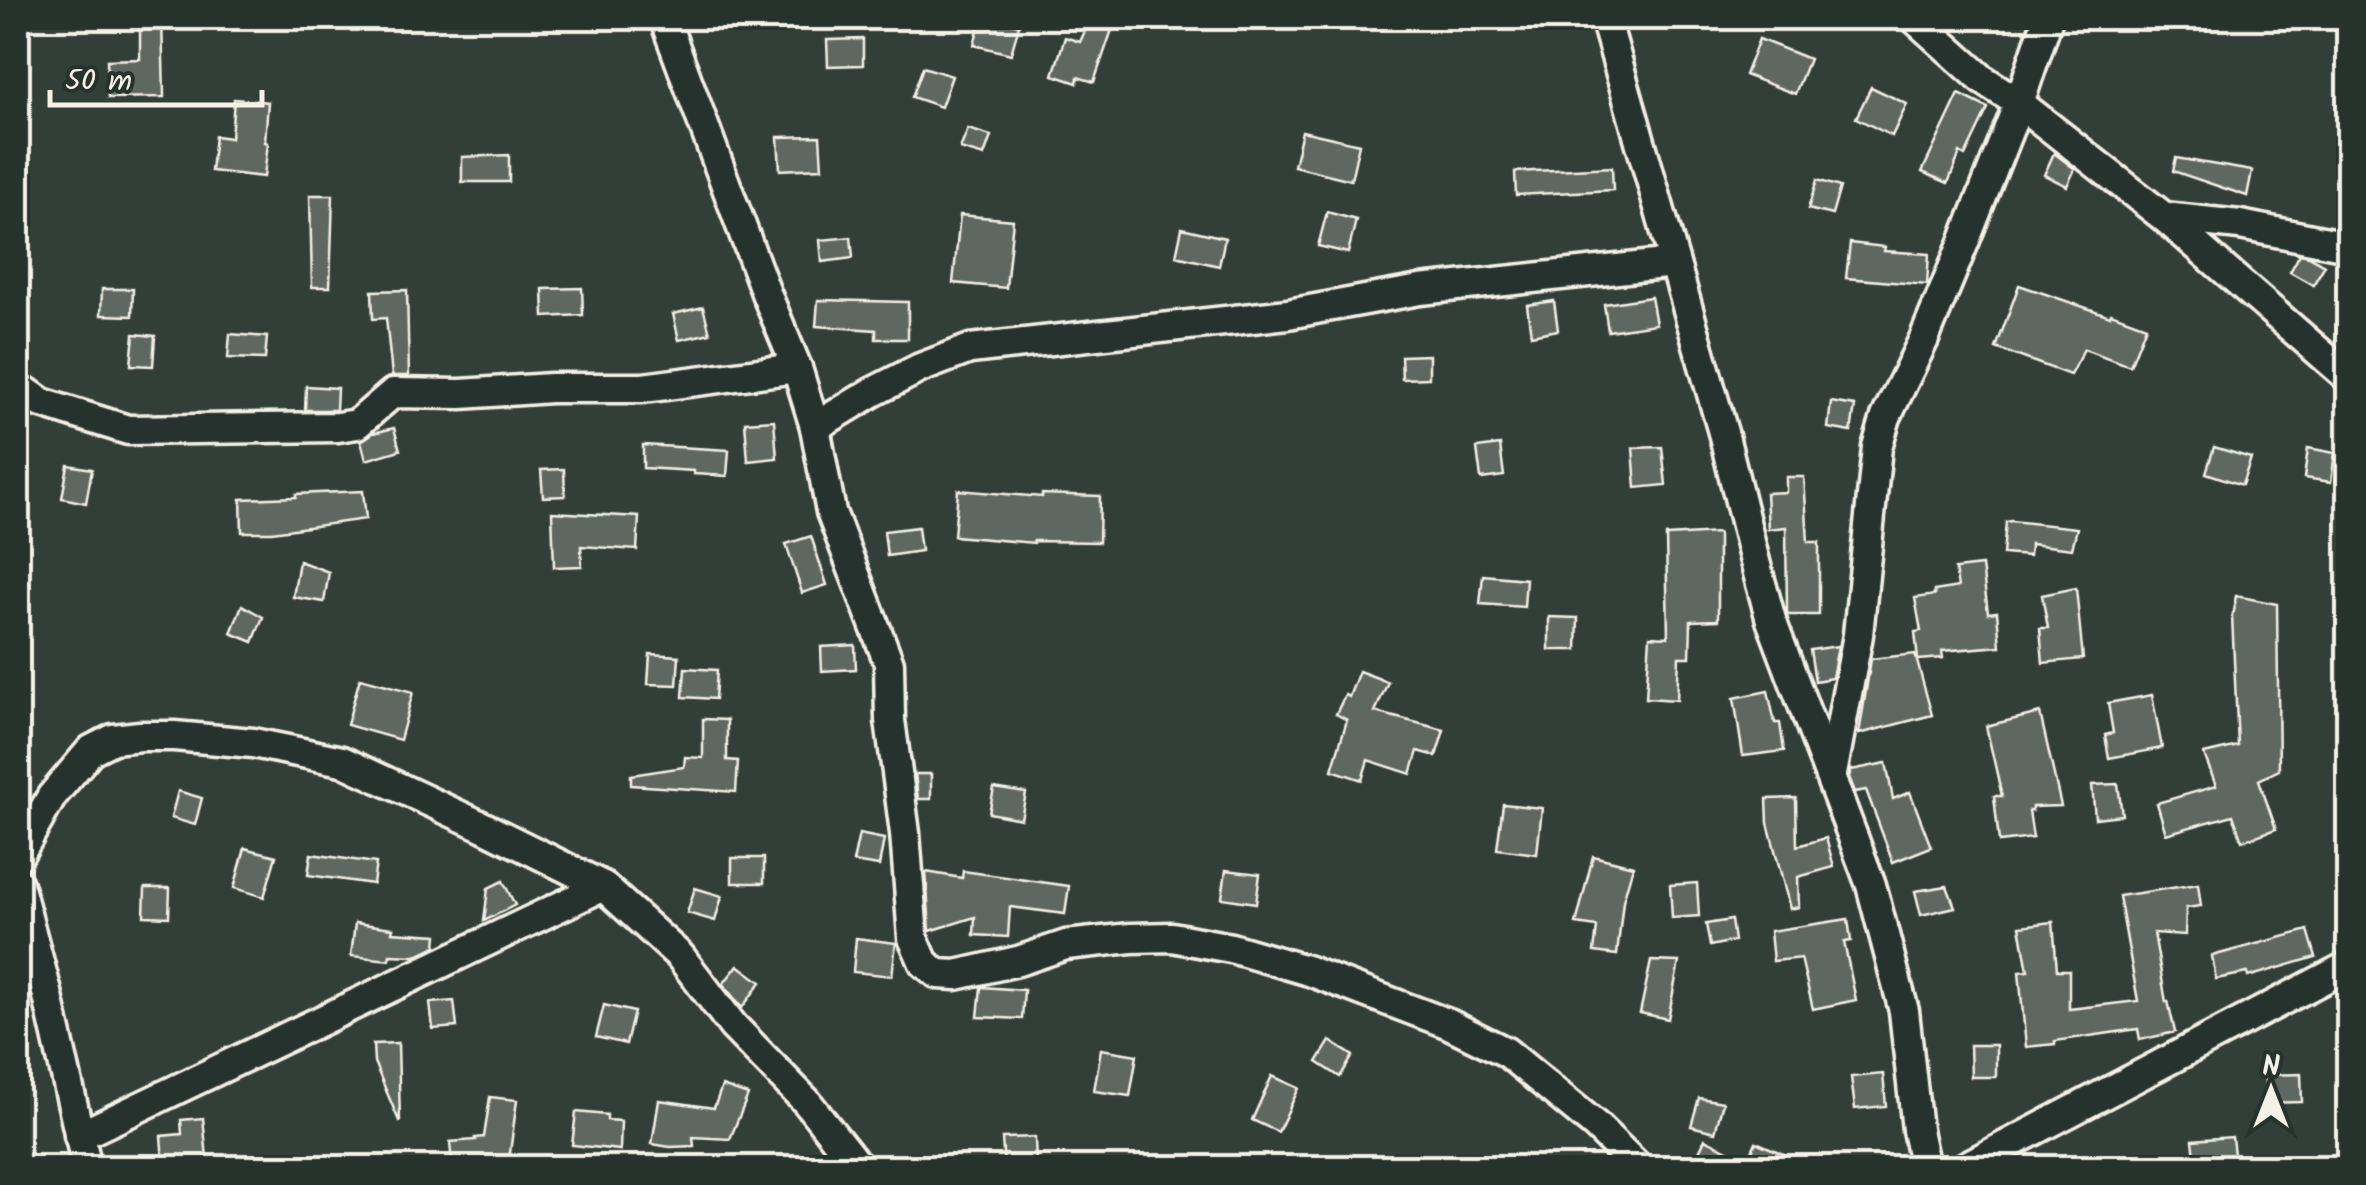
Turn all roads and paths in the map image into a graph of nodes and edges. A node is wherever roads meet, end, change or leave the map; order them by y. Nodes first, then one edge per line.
1 (664, 18) edge
2 (1605, 18) edge
3 (1914, 18) edge
4 (2048, 18) edge
5 (2019, 103) junction
6 (2164, 217) junction
7 (2348, 246) edge
8 (1674, 263) junction
9 (797, 368) junction
10 (2348, 377) edge
11 (18, 386) edge
12 (815, 427) junction
13 (1831, 778) junction
14 (18, 856) edge
15 (18, 884) edge
16 (603, 886) junction
17 (2348, 966) edge
18 (79, 1136) junction
19 (87, 1168) edge
20 (859, 1168) edge
21 (1639, 1168) edge
22 (1925, 1168) edge
23 (1963, 1168) edge

1 - 9 street
2 - 8 street
3 - 5 street
4 - 5 street
5 - 6 street
5 - 13 street
6 - 7 street
6 - 10 street
8 - 12 street
8 - 13 street
9 - 11 street
9 - 12 street
12 - 21 street
13 - 22 street
14 - 16 street
15 - 18 street
16 - 18 street
16 - 20 street
17 - 23 street
18 - 19 street

